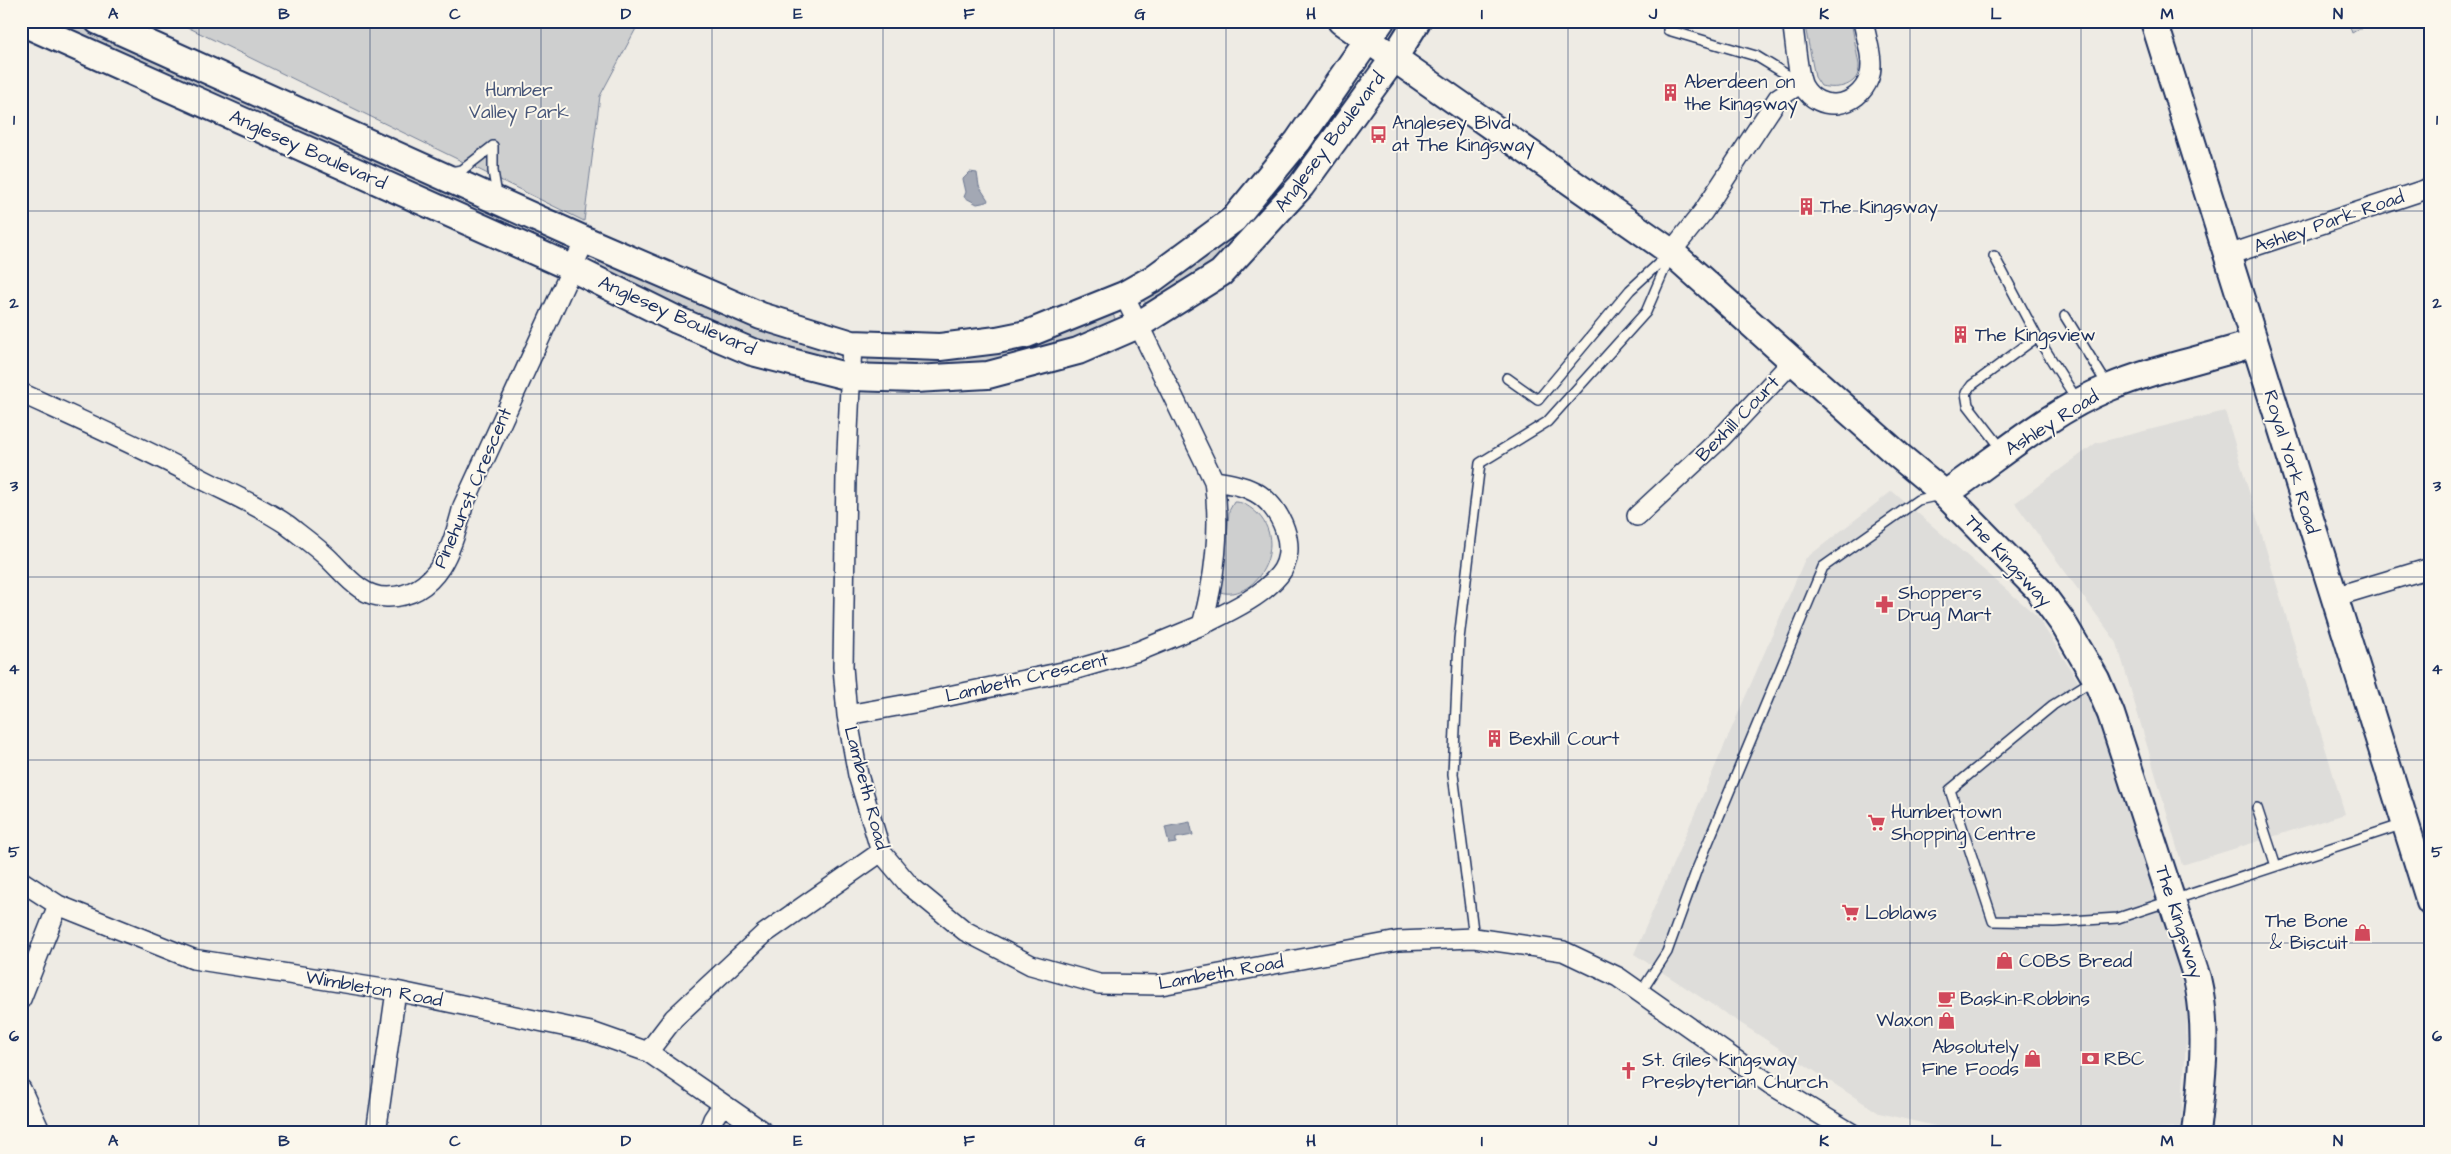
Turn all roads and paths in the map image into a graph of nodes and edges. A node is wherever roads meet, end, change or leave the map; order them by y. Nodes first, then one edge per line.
1 (98, 21) edge
2 (1341, 21) edge
3 (1417, 21) edge
4 (1792, 21) edge
5 (1864, 21) edge
6 (2154, 21) edge
7 (21, 22) edge
8 (1668, 30) dead end
9 (1374, 31) edge
10 (1394, 58) junction
11 (1802, 83) junction
12 (438, 173) junction
13 (2430, 188) edge
14 (498, 200) junction
15 (585, 240) junction
16 (1672, 252) junction
17 (2228, 255) junction
18 (1994, 256) dead end
19 (572, 268) junction
20 (1124, 295) junction
21 (2065, 316) dead end
22 (1138, 326) junction
23 (2037, 337) junction
24 (2254, 343) junction
25 (852, 344) junction
26 (1793, 361) junction
27 (850, 376) junction
28 (1507, 378) dead end
29 (2109, 388) junction
30 (21, 393) edge
31 (2078, 402) junction
32 (2004, 452) junction
33 (1214, 481) junction
34 (1945, 494) junction
35 (1637, 516) dead end
36 (2430, 568) edge
37 (2334, 598) junction
38 (1202, 626) junction
39 (2096, 679) junction
40 (846, 715) junction
41 (2257, 808) dead end
42 (2405, 824) junction
43 (881, 852) junction
44 (2276, 866) junction
45 (21, 881) edge
46 (2173, 900) junction
47 (2430, 902) edge
48 (58, 905) junction
49 (1474, 938) junction
50 (396, 992) junction
51 (1641, 992) junction
52 (21, 1000) edge
53 (648, 1052) junction
54 (21, 1089) edge
55 (724, 1104) junction
56 (41, 1133) edge
57 (376, 1133) edge
58 (708, 1133) edge
59 (766, 1133) edge
60 (1851, 1133) edge
61 (2196, 1133) edge

1 - 12 street, Anglesey Boulevard
2 - 9 street, The Kingsway
3 - 10 street, Anglesey Boulevard
4 - 11 street
5 - 11 street
6 - 17 street, Royal York Road
7 - 19 street, Anglesey Boulevard
8 - 11 lane
9 - 10 street, The Kingsway
9 - 20 street, Anglesey Boulevard
10 - 16 street, The Kingsway
10 - 22 street, Anglesey Boulevard
11 - 16 street
12 - 14 street, Anglesey Boulevard
12 - 14 lane
13 - 17 street, Ashley Park Road
14 - 15 street, Anglesey Boulevard
15 - 19 street, Pinehurst Crescent
15 - 25 street, Anglesey Boulevard
16 - 26 street, The Kingsway
16 - 28 lane
16 - 49 lane
17 - 24 street, Royal York Road
18 - 23 lane
19 - 27 street, Anglesey Boulevard
19 - 30 street, Pinehurst Crescent
20 - 22 street
20 - 25 street, Anglesey Boulevard
21 - 29 lane
22 - 27 street, Anglesey Boulevard
22 - 33 street
23 - 31 lane
23 - 32 lane
24 - 29 street, Ashley Road
24 - 37 street, Royal York Road
25 - 27 street, Lambeth Road
26 - 34 street, The Kingsway
26 - 35 street, Bexhill Court
27 - 40 street, Lambeth Road
29 - 31 street, Ashley Road
31 - 32 street, Ashley Road
32 - 34 street, Ashley Road
33 - 38 street
33 - 38 street, Lambeth Crescent
34 - 39 street, The Kingsway
34 - 51 lane
36 - 37 street
37 - 42 street, Royal York Road
38 - 40 street, Lambeth Crescent
39 - 46 street, The Kingsway
39 - 46 lane
40 - 43 street, Lambeth Road
41 - 44 lane
42 - 44 lane
42 - 47 street, Royal York Road
43 - 49 street, Lambeth Road
43 - 53 street
44 - 46 lane
45 - 48 street, Wimbleton Road
46 - 61 street, The Kingsway
48 - 50 street, Wimbleton Road
48 - 52 street
49 - 51 street, Lambeth Road
50 - 53 street, Wimbleton Road
50 - 57 street
51 - 60 street, Lambeth Road
53 - 55 street, Wimbleton Road
54 - 56 street
55 - 58 street
55 - 59 street, Wimbleton Road

